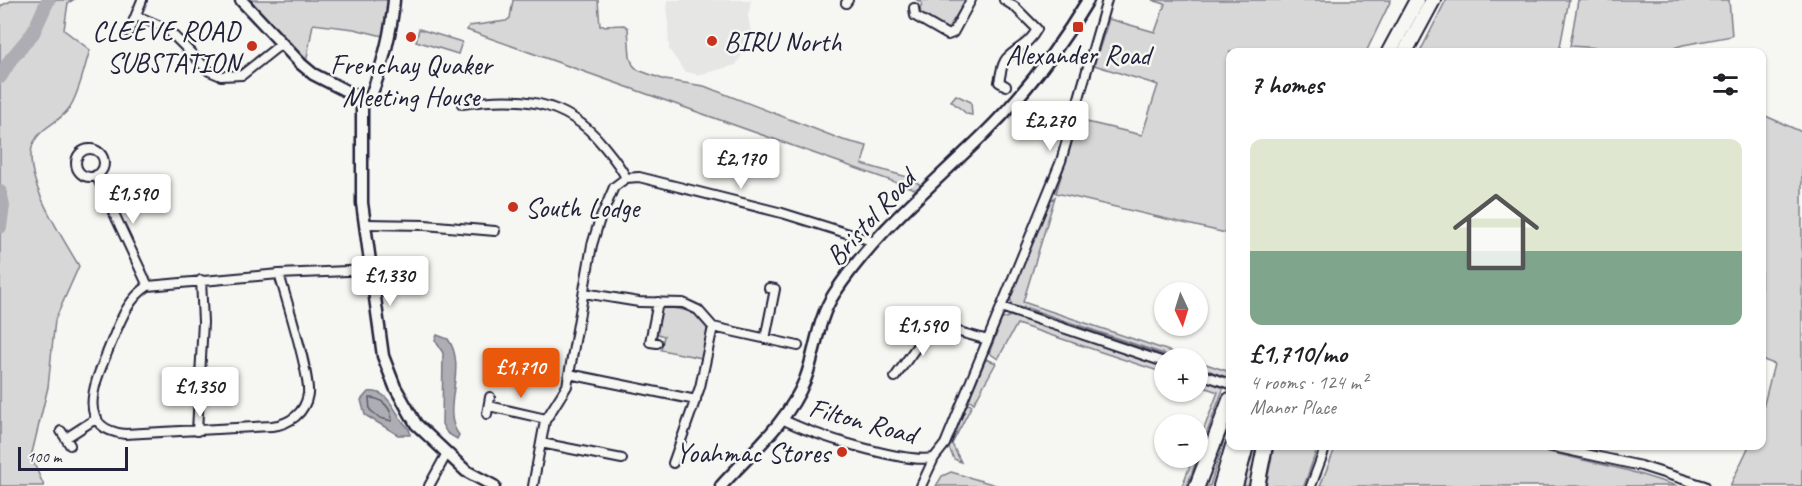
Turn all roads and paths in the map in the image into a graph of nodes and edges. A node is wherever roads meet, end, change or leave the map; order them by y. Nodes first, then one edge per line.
1 (142, 0) edge
2 (241, 0) edge
3 (394, 0) edge
4 (971, 0) edge
5 (1004, 0) edge
6 (1088, 0) edge
7 (1107, 0) edge
8 (1417, 0) edge
9 (1433, 0) edge
10 (914, 8) dead end
11 (137, 16) junction
12 (129, 32) dead end
13 (281, 44) junction
14 (1391, 48) edge
15 (1407, 48) edge
16 (1006, 86) dead end
17 (484, 101) junction
18 (361, 102) junction
19 (462, 104) dead end
20 (486, 111) dead end
21 (96, 175) dead end
22 (626, 178) junction
23 (365, 224) junction
24 (495, 231) dead end
25 (874, 242) junction
26 (370, 270) junction
27 (279, 274) junction
28 (201, 280) junction
29 (148, 286) junction
30 (769, 288) dead end
31 (584, 293) junction
32 (658, 302) junction
33 (1001, 307) junction
34 (891, 314) dead end
35 (932, 325) junction
36 (713, 327) junction
37 (765, 339) junction
38 (988, 340) junction
39 (657, 343) dead end
40 (798, 346) dead end
41 (1154, 359) edge
42 (907, 374) dead end
43 (569, 375) junction
44 (1208, 377) edge
45 (1226, 383) edge
46 (696, 400) junction
47 (489, 406) dead end
48 (1226, 411) edge
49 (97, 418) junction
50 (782, 418) junction
51 (546, 419) junction
52 (197, 430) junction
53 (66, 438) dead end
54 (541, 443) junction
55 (1232, 450) edge
56 (1245, 450) edge
57 (1264, 450) edge
58 (1324, 450) edge
59 (1567, 450) edge
60 (446, 455) junction
61 (934, 458) junction
62 (622, 459) dead end
63 (673, 464) dead end
64 (429, 486) edge
65 (494, 486) edge
66 (533, 486) edge
67 (721, 486) edge
68 (921, 486) edge
69 (1197, 486) edge
70 (1221, 486) edge
71 (1235, 486) edge
72 (1257, 486) edge
73 (1311, 486) edge
74 (1705, 486) edge

1 - 11 street
2 - 13 street
3 - 18 street
4 - 10 street
5 - 16 street
6 - 25 street, Bristol Road
7 - 33 street
8 - 14 highway
9 - 15 highway
11 - 12 street
11 - 13 street
13 - 18 street
17 - 19 street
17 - 20 street
17 - 22 street
18 - 23 street
21 - 29 street
22 - 25 street
22 - 31 street
23 - 24 street
23 - 26 street
25 - 50 street, Bristol Road
26 - 27 street
26 - 60 street
27 - 28 street
27 - 52 street
28 - 29 street
28 - 52 street
29 - 49 street
30 - 37 street
31 - 32 street
31 - 43 street
32 - 36 street
32 - 39 street
33 - 38 street
33 - 41 street
34 - 35 street
35 - 38 street
35 - 42 street
36 - 37 street
36 - 46 street
37 - 40 street
38 - 61 street
43 - 46 street
43 - 51 street
44 - 45 street
46 - 63 street
47 - 51 street
48 - 69 highway
49 - 52 street
49 - 53 street
50 - 61 street, Filton Road
50 - 67 street, Bristol Road
51 - 54 street
54 - 62 street
54 - 66 street
55 - 70 highway
56 - 71 highway
57 - 72 highway
58 - 73 street
59 - 74 street
60 - 64 street
60 - 65 street
61 - 68 street

